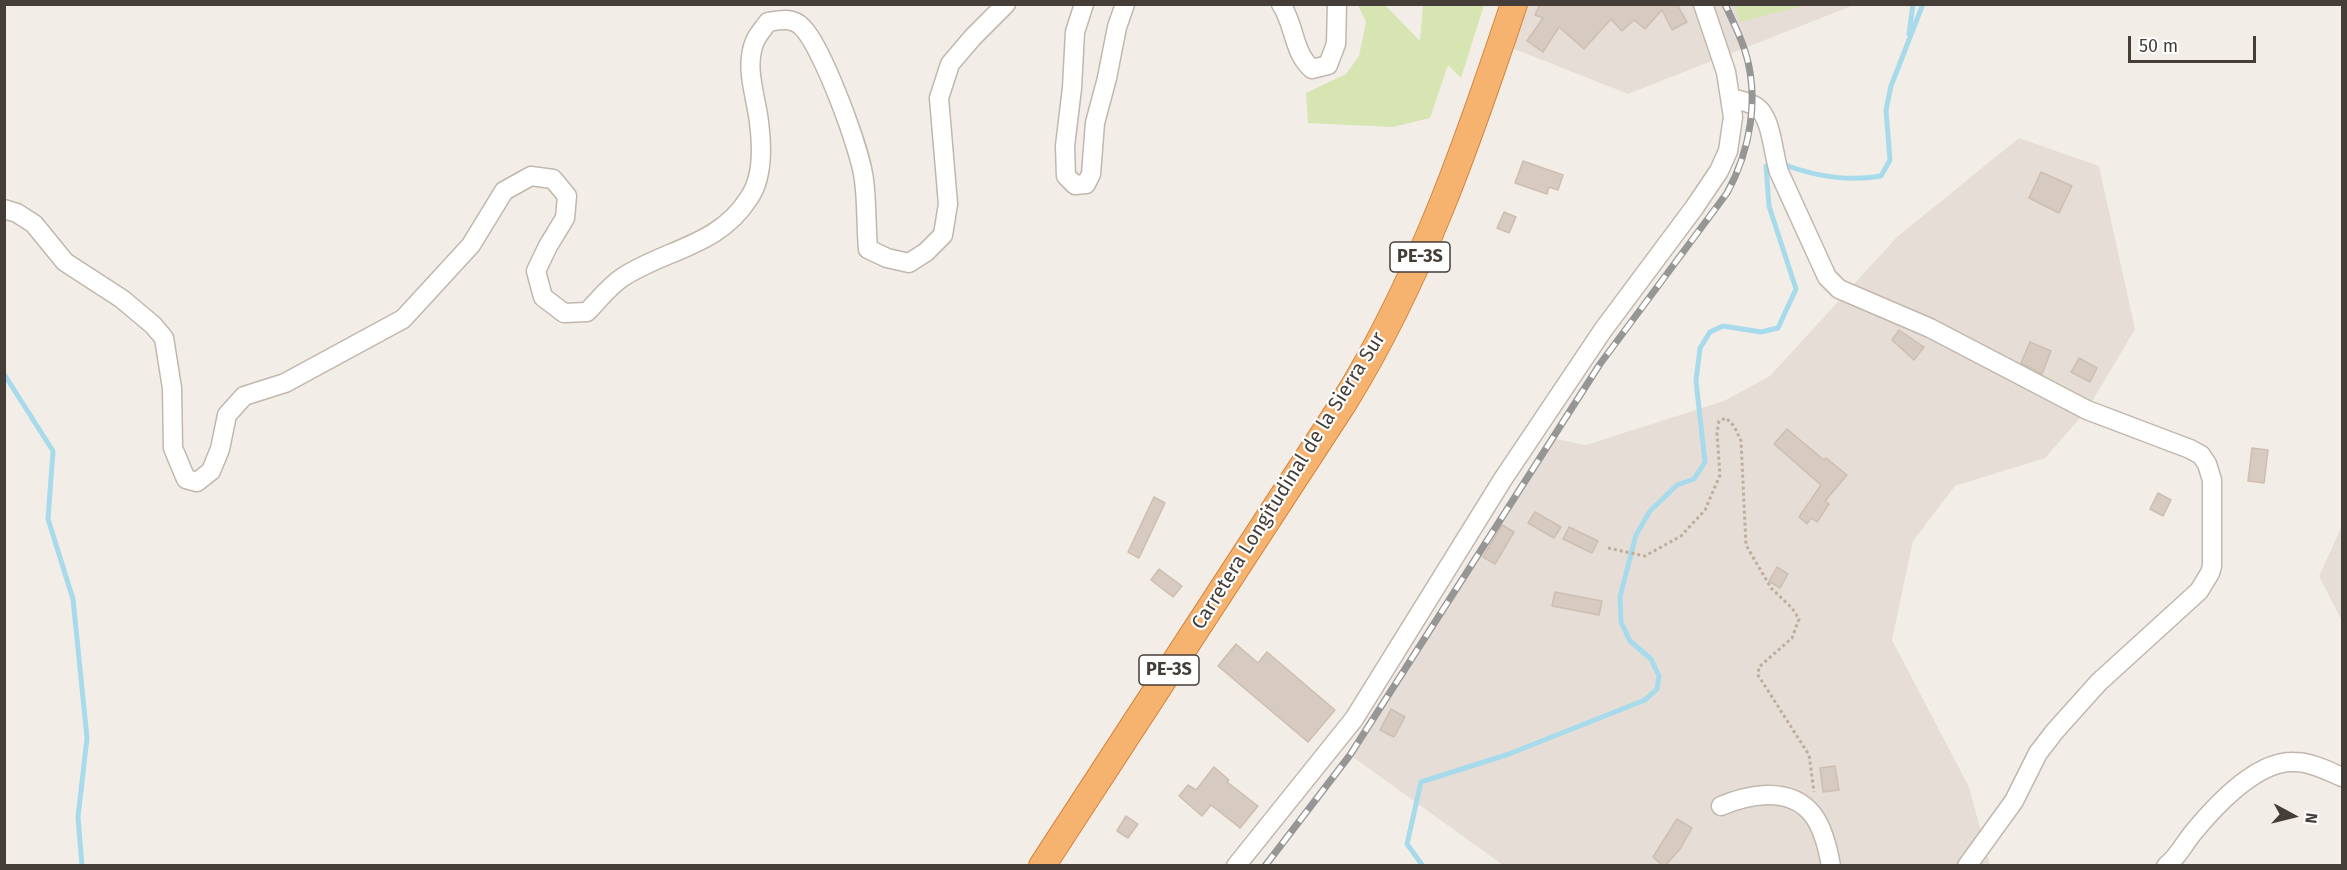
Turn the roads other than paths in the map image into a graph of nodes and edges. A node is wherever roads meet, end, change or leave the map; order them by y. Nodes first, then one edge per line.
1 (1006, 4) edge
2 (1084, 4) edge
3 (1125, 4) edge
4 (1281, 4) edge
5 (1337, 4) edge
6 (1514, 4) edge
7 (1703, 4) edge
8 (1731, 98) junction
9 (4, 209) edge
10 (2343, 777) edge
11 (1721, 806) dead end
12 (1042, 865) edge
13 (1236, 866) edge
14 (1831, 866) edge
15 (1967, 866) edge
16 (2166, 866) edge

1 - 9 street
2 - 3 street
4 - 5 street
6 - 12 highway, Carretera Longitudinal de la Sierra Sur / PE-3S
7 - 8 street
8 - 13 street
8 - 15 street
10 - 16 street
11 - 14 street

